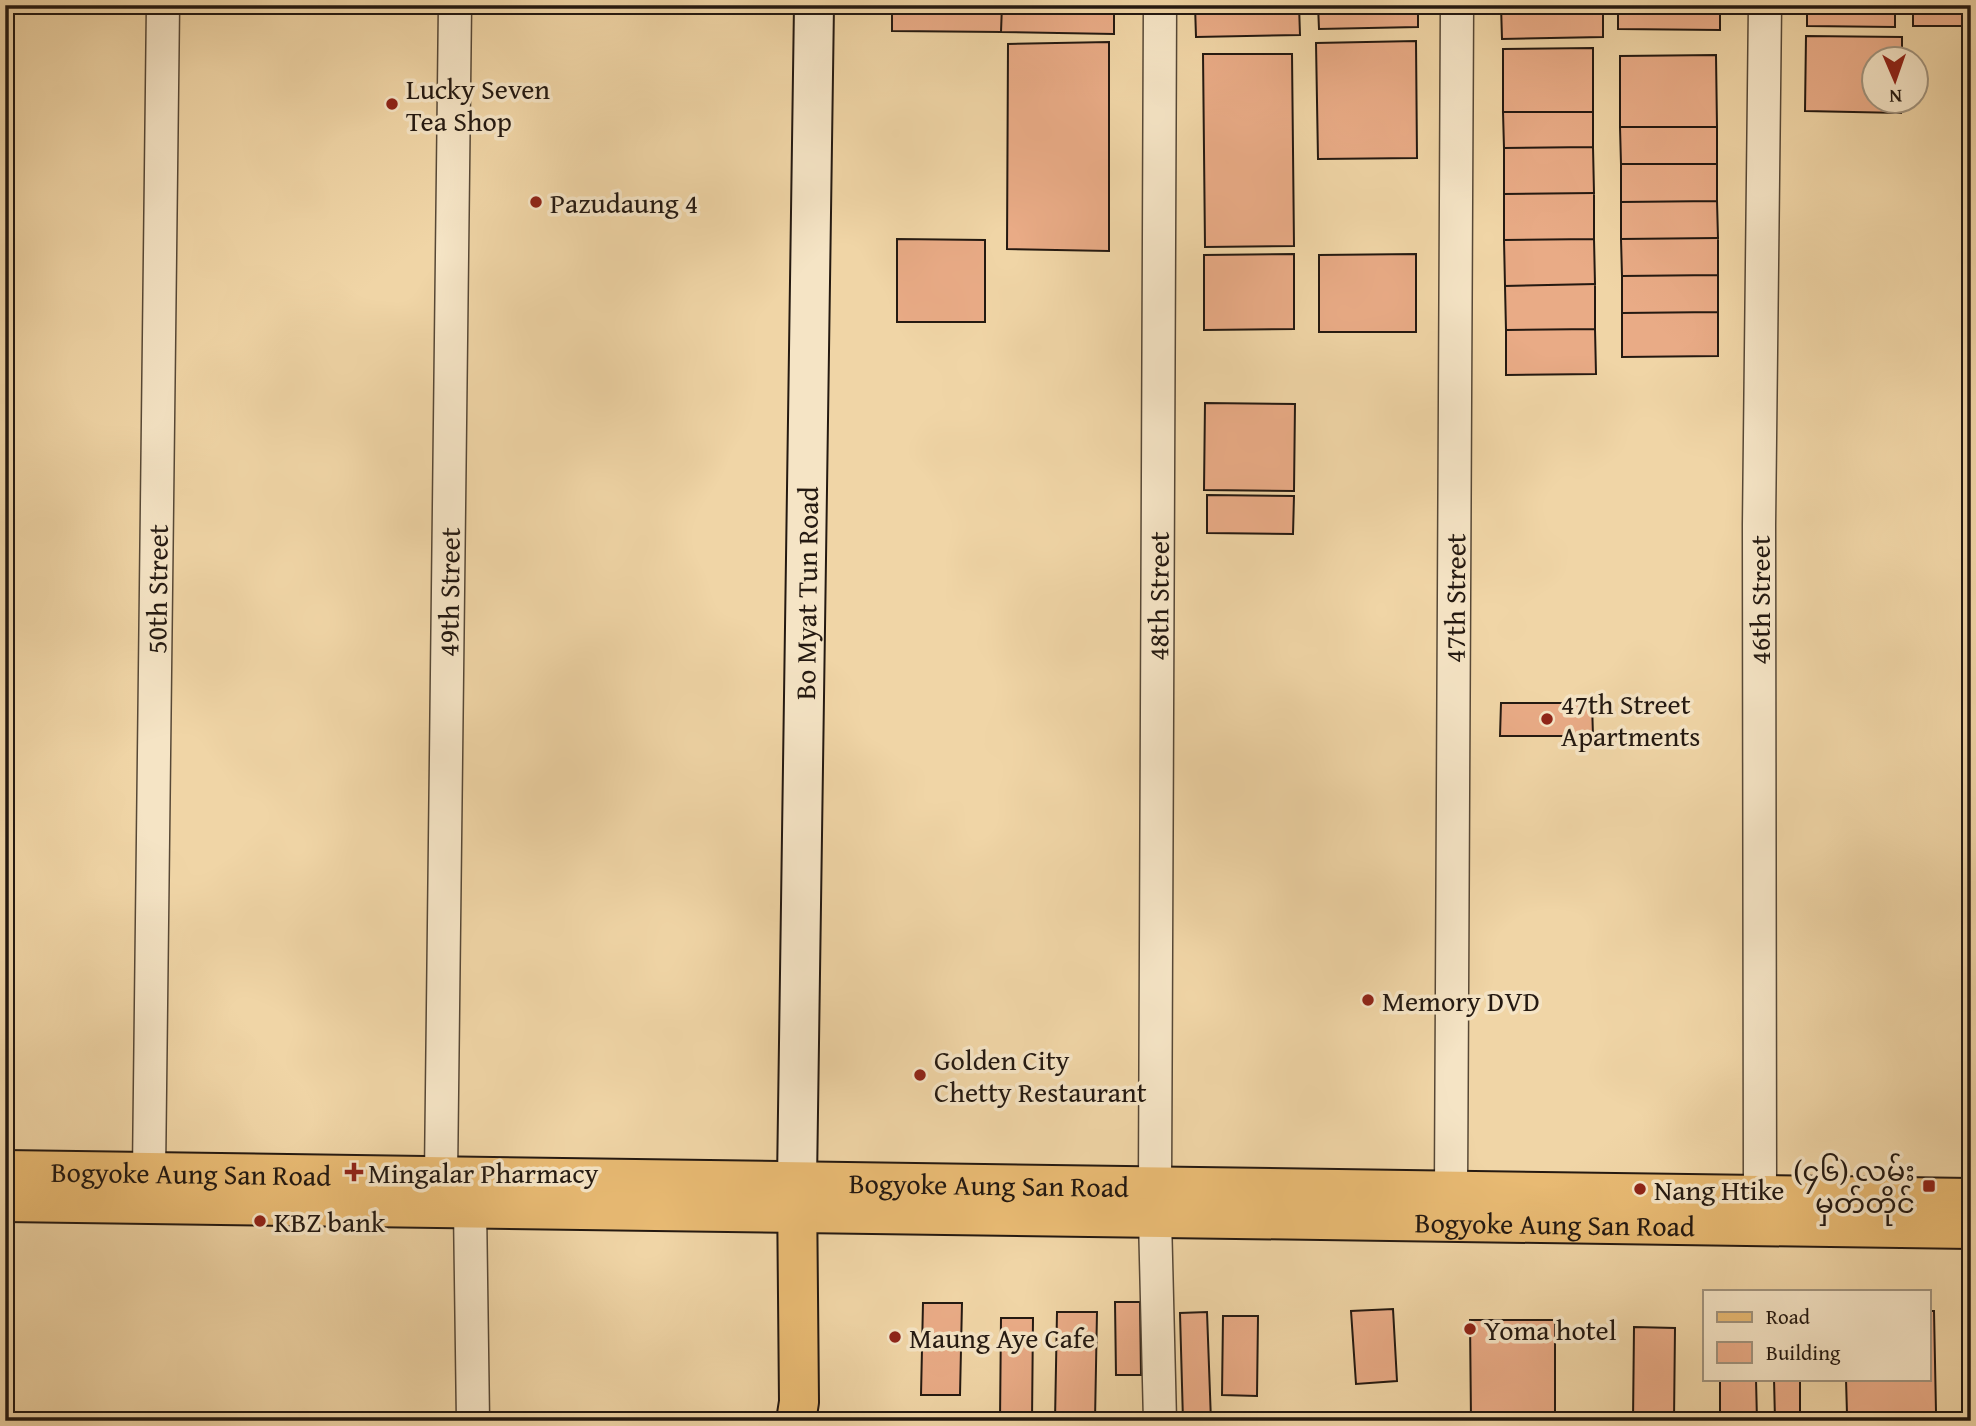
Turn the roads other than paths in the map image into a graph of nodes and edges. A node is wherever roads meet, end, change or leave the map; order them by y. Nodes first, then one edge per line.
1 (163, 5) edge
2 (454, 5) edge
3 (814, 5) edge
4 (1160, 5) edge
5 (1457, 5) edge
6 (1765, 5) edge
7 (5, 1170) edge
8 (149, 1172) junction
9 (441, 1176) junction
10 (1451, 1190) junction
11 (1760, 1195) junction
12 (797, 1197) junction
13 (1971, 1198) edge
14 (5, 1202) edge
15 (1155, 1202) junction
16 (471, 1208) junction
17 (1971, 1229) edge
18 (803, 1415) edge
19 (473, 1421) edge
20 (1160, 1421) edge

1 - 8 street, 50th Street
2 - 9 street, 49th Street
3 - 12 main road, Bo Myat Tun Road
4 - 15 street, 48th Street
5 - 10 street, 47th Street
6 - 11 street, 46th Street
7 - 8 main road, Bogyoke Aung San Road
8 - 9 main road, Bogyoke Aung San Road
9 - 12 main road, Bogyoke Aung San Road
10 - 11 main road, Bogyoke Aung San Road
10 - 15 main road, Bogyoke Aung San Road
11 - 13 main road, Bogyoke Aung San Road
12 - 15 main road, Bogyoke Aung San Road
12 - 16 main road, Bogyoke Aung San Road
12 - 18 main road
14 - 16 main road, Bogyoke Aung San Road
15 - 17 main road, Bogyoke Aung San Road
15 - 20 street, 48th Street
16 - 19 street

